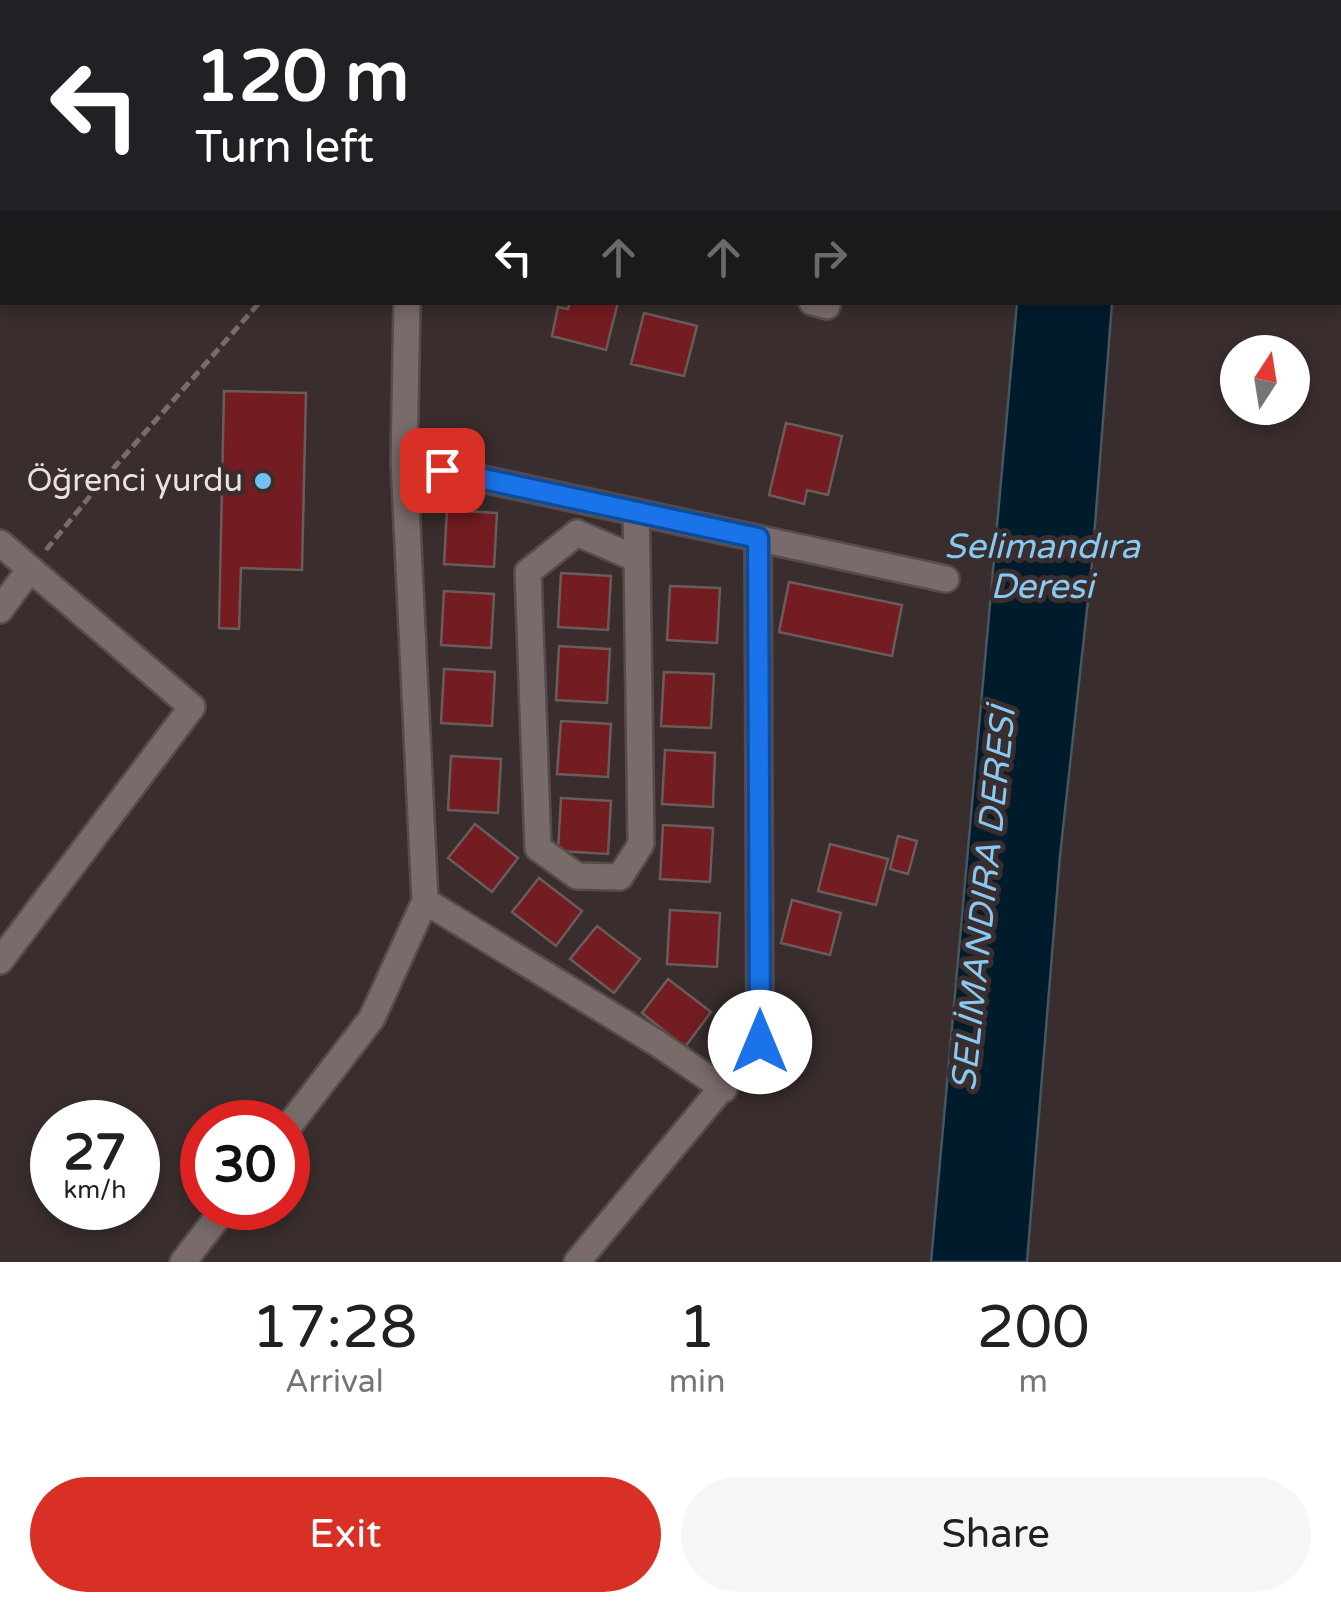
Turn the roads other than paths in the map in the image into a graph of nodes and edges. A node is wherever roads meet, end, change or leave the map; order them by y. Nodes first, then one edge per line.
1 (406, 305) edge
2 (404, 462) junction
3 (636, 512) junction
4 (758, 538) junction
5 (0, 543) edge
6 (637, 559) junction
7 (30, 569) junction
8 (946, 579) dead end
9 (0, 610) edge
10 (425, 901) junction
11 (0, 961) edge
12 (724, 1089) junction
13 (309, 1100) edge
14 (207, 1230) edge
15 (182, 1262) edge
16 (577, 1262) edge

1 - 2 street
2 - 3 street
2 - 10 street
3 - 4 street
3 - 6 street
4 - 8 street
4 - 12 street
5 - 7 street
6 - 6 street
7 - 9 street
7 - 11 street
10 - 12 street
10 - 13 street
12 - 16 street
14 - 15 street

